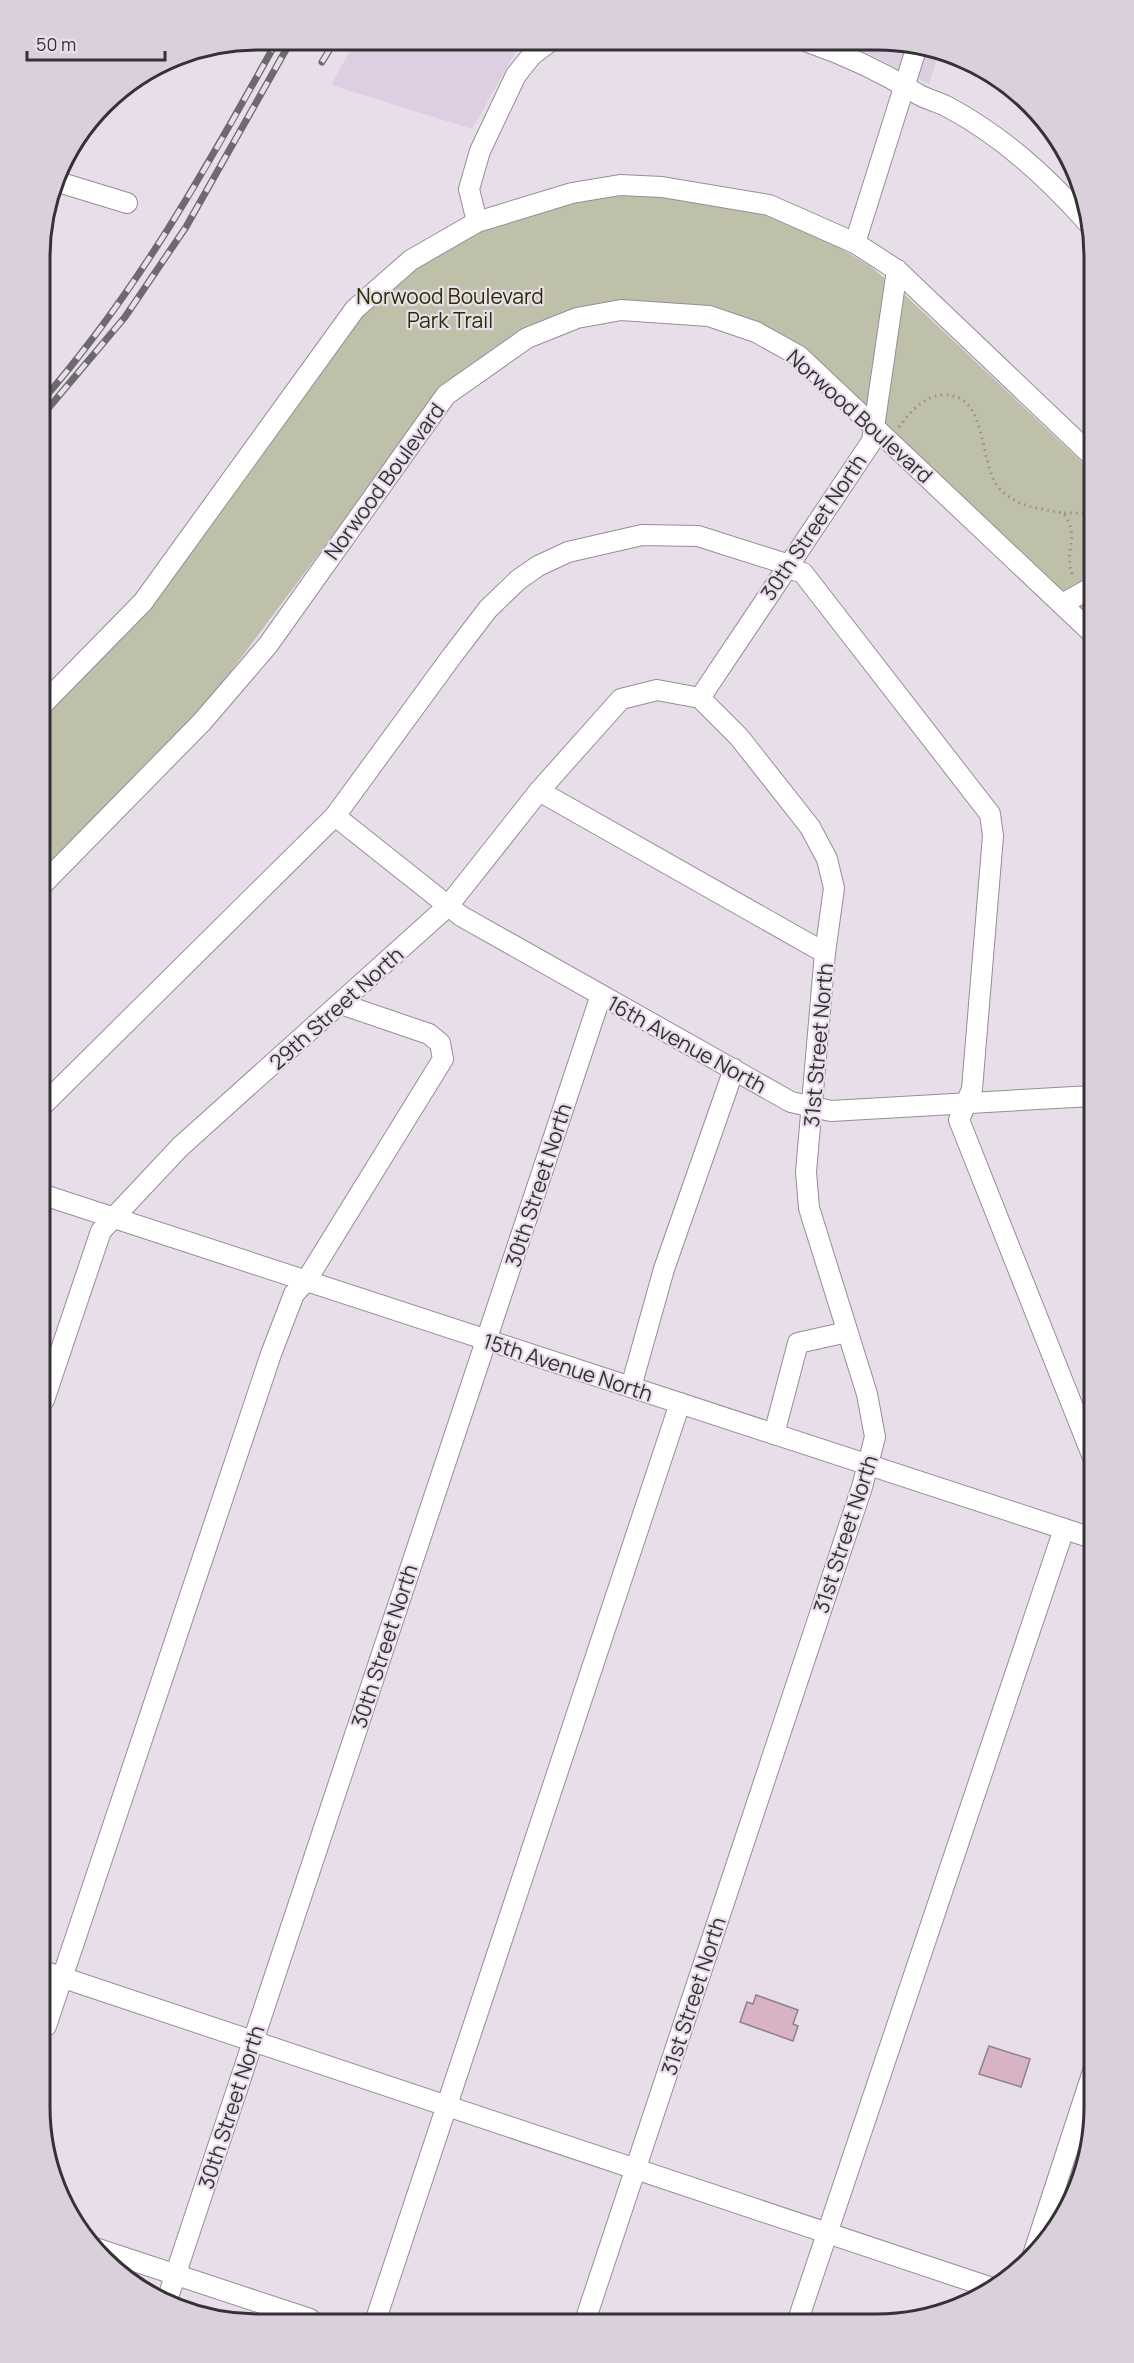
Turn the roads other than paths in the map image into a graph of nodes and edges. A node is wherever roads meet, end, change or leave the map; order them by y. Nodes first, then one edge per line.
1 (540, 50) edge
2 (830, 50) edge
3 (915, 53) edge
4 (904, 83) junction
5 (63, 184) edge
6 (127, 203) dead end
7 (1080, 214) edge
8 (477, 222) junction
9 (855, 243) junction
10 (897, 270) junction
11 (876, 426) junction
12 (1084, 448) edge
13 (786, 567) junction
14 (1082, 586) edge
15 (1062, 604) junction
16 (1084, 625) edge
17 (50, 697) edge
18 (700, 698) junction
19 (539, 791) junction
20 (335, 816) junction
21 (50, 877) edge
22 (448, 906) junction
23 (825, 953) junction
24 (601, 995) junction
25 (342, 1004) junction
26 (734, 1069) junction
27 (1084, 1096) edge
28 (50, 1098) edge
29 (966, 1103) junction
30 (813, 1107) junction
31 (50, 1197) edge
32 (112, 1218) junction
33 (306, 1281) junction
34 (847, 1332) junction
35 (487, 1340) junction
36 (50, 1382) edge
37 (632, 1387) junction
38 (680, 1403) junction
39 (774, 1434) junction
40 (1084, 1435) edge
41 (869, 1465) junction
42 (1065, 1529) junction
43 (1084, 1535) edge
44 (53, 1974) edge
45 (50, 1996) edge
46 (253, 2041) junction
47 (1084, 2099) edge
48 (447, 2106) junction
49 (636, 2169) junction
50 (826, 2232) junction
51 (1040, 2235) edge
52 (110, 2253) edge
53 (175, 2274) junction
54 (983, 2285) edge
55 (169, 2294) edge
56 (295, 2314) edge
57 (378, 2314) edge
58 (587, 2314) edge
59 (800, 2314) edge

1 - 8 street
2 - 4 street
3 - 4 street
4 - 7 street
4 - 9 street
5 - 6 street
8 - 9 street
8 - 17 street
9 - 10 street
10 - 11 street, 30th Street North
10 - 12 street
11 - 13 street, 30th Street North
11 - 15 street, Norwood Boulevard
11 - 21 street, Norwood Boulevard
13 - 18 street, 30th Street North
13 - 20 street
13 - 29 street
14 - 15 street
15 - 16 street, Norwood Boulevard
18 - 19 street, 29th Street North
18 - 23 street, 31st Street North
19 - 22 street, 29th Street North
19 - 23 street
20 - 22 street, 16th Avenue North
20 - 28 street
22 - 24 street, 16th Avenue North
22 - 25 street, 29th Street North
23 - 30 street, 31st Street North
24 - 26 street, 16th Avenue North
24 - 35 street, 30th Street North
25 - 32 street, 29th Street North
25 - 33 street
26 - 30 street, 16th Avenue North
26 - 37 street
27 - 29 street, 16th Avenue North
29 - 30 street, 16th Avenue North
29 - 40 street
30 - 34 street, 31st Street North
31 - 32 street, 15th Avenue North
32 - 33 street, 15th Avenue North
32 - 36 street, 29th Street North
33 - 35 street, 15th Avenue North
33 - 44 street
34 - 39 street
34 - 41 street, 31st Street North
35 - 37 street, 15th Avenue North
35 - 46 street, 30th Street North
37 - 38 street, 15th Avenue North
38 - 39 street, 15th Avenue North
38 - 48 street
39 - 41 street, 15th Avenue North
41 - 42 street, 15th Avenue North
41 - 49 street, 31st Street North
42 - 43 street, 15th Avenue North
42 - 50 street
44 - 45 street
44 - 46 street
46 - 48 street
46 - 53 street, 30th Street North
47 - 51 street
48 - 49 street
48 - 57 street
49 - 50 street
49 - 58 street, 31st Street North
50 - 54 street
50 - 59 street
52 - 53 street
53 - 55 street, 30th Street North
53 - 56 street

